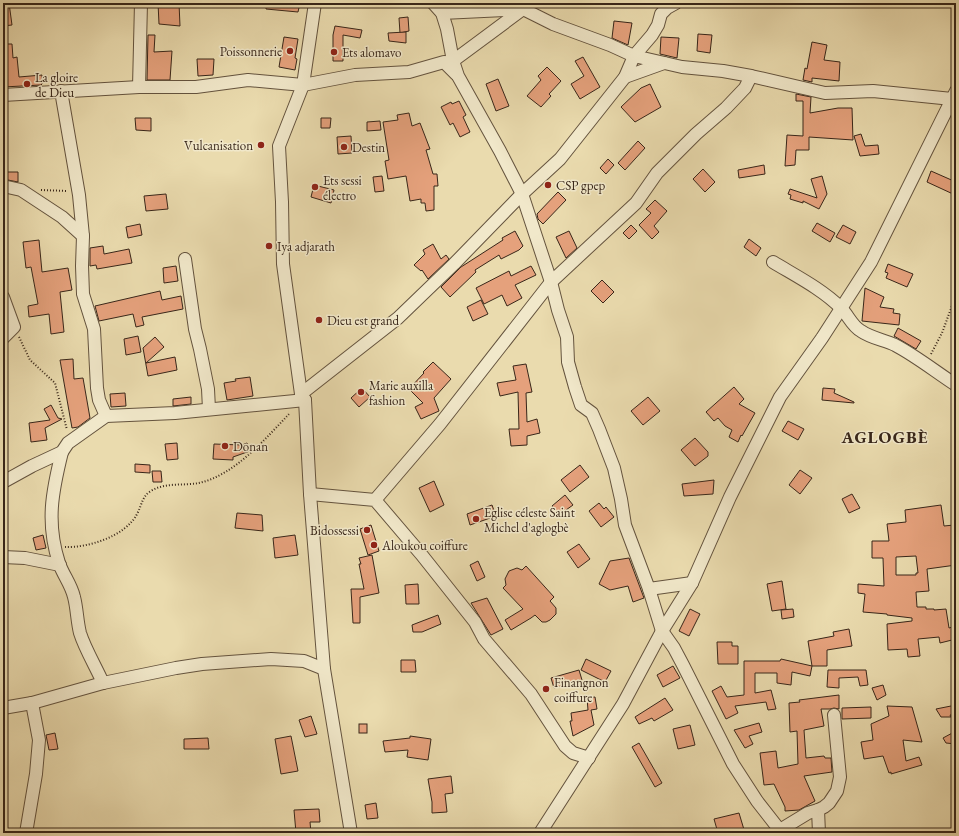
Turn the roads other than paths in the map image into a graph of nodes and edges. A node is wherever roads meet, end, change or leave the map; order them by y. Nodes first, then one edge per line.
1 (141, 3) edge
2 (315, 3) edge
3 (433, 3) edge
4 (676, 3) edge
5 (526, 6) edge
6 (446, 8) edge
7 (634, 56) junction
8 (448, 62) junction
9 (664, 63) junction
10 (751, 76) junction
11 (625, 77) junction
12 (303, 85) junction
13 (139, 87) junction
14 (61, 91) junction
15 (3, 95) edge
16 (954, 95) edge
17 (3, 186) edge
18 (522, 194) junction
19 (83, 236) junction
20 (185, 259) dead end
21 (773, 262) dead end
22 (551, 282) junction
23 (3, 297) edge
24 (842, 308) junction
25 (3, 338) edge
26 (956, 385) edge
27 (302, 398) junction
28 (209, 409) junction
29 (106, 416) junction
30 (65, 447) junction
31 (3, 482) edge
32 (310, 494) junction
33 (375, 500) junction
34 (3, 557) edge
35 (60, 565) junction
36 (692, 583) junction
37 (649, 589) junction
38 (662, 631) junction
39 (324, 669) junction
40 (103, 683) junction
41 (32, 703) junction
42 (3, 708) edge
43 (834, 715) dead end
44 (589, 758) junction
45 (818, 810) junction
46 (781, 831) edge
47 (26, 833) edge
48 (351, 833) edge
49 (540, 833) edge
50 (819, 833) edge

1 - 13 street
2 - 12 street
3 - 6 street
4 - 7 street
5 - 6 street
5 - 7 street
5 - 8 street
6 - 8 street
7 - 9 street
7 - 11 street
8 - 12 street
8 - 18 street
9 - 10 street
9 - 11 street
10 - 16 street
10 - 22 street
11 - 18 street
12 - 13 street
12 - 27 street
13 - 14 street
14 - 15 street
14 - 19 street
16 - 24 street
17 - 19 street
18 - 22 street
18 - 27 street
19 - 29 street
20 - 28 street
21 - 24 street
22 - 33 street
22 - 37 street
23 - 25 street
24 - 26 street
24 - 36 street
27 - 28 street
27 - 32 street
28 - 29 street
29 - 30 street
30 - 31 street
30 - 35 street
32 - 33 street
32 - 39 street
33 - 44 street
34 - 35 street
35 - 40 street
36 - 37 street
36 - 38 street
37 - 38 street
38 - 44 street
38 - 46 street
39 - 40 street
39 - 48 street
40 - 41 street
41 - 42 street
41 - 47 street
43 - 45 street
44 - 49 street
45 - 46 street
45 - 50 street

